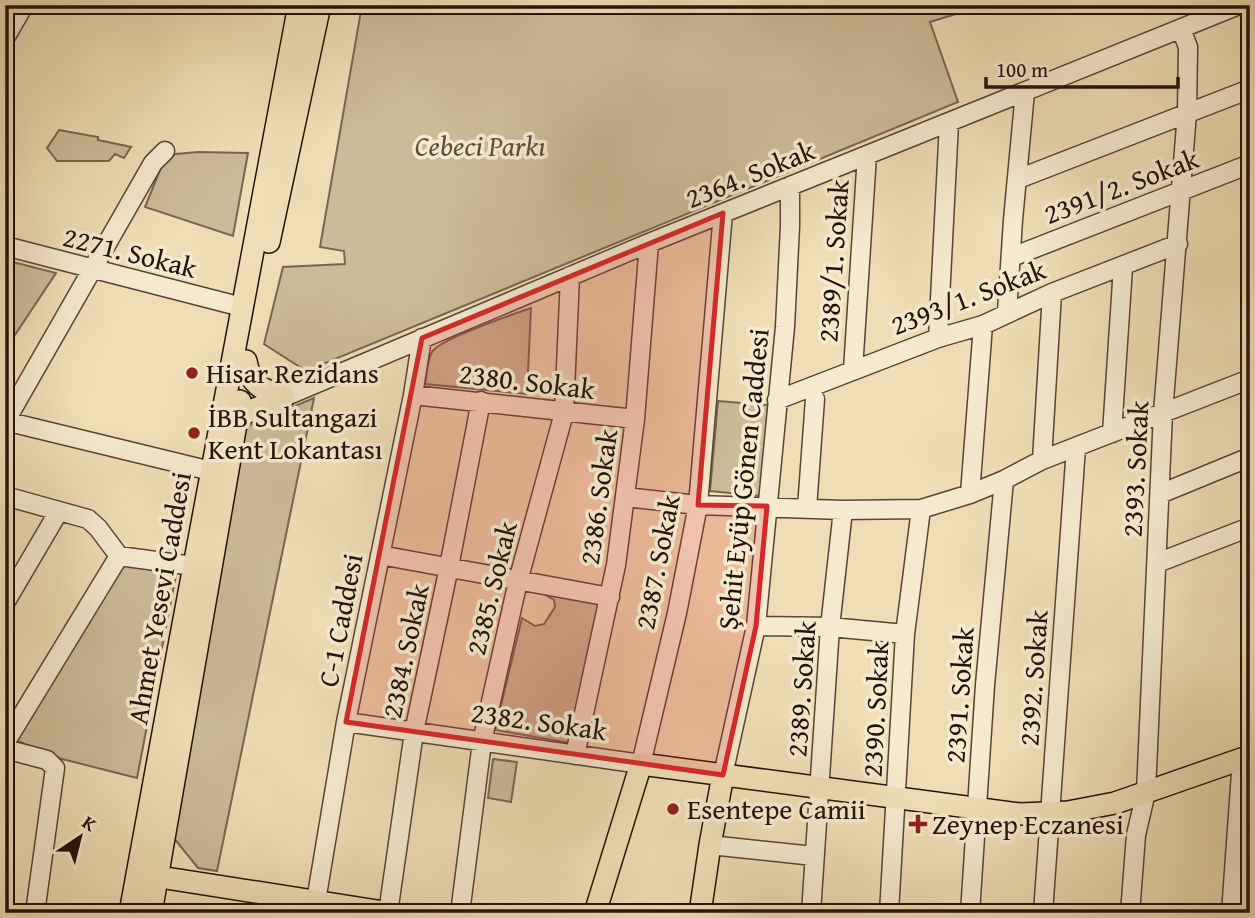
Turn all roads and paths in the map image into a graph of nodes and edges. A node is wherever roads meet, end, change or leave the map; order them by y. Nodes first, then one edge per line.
1 (24, 5) edge
2 (299, 5) edge
3 (320, 5) edge
4 (1239, 5) edge
5 (1181, 29) junction
6 (5, 38) edge
7 (1250, 89) edge
8 (1025, 92) junction
9 (1187, 113) junction
10 (949, 123) junction
11 (165, 151) dead end
12 (867, 155) junction
13 (1250, 164) edge
14 (1018, 179) junction
15 (790, 186) junction
16 (1182, 191) junction
17 (723, 213) junction
18 (649, 243) junction
19 (1178, 244) junction
20 (5, 246) edge
21 (1012, 257) junction
22 (1123, 267) junction
23 (94, 270) junction
24 (570, 276) junction
25 (1052, 293) junction
26 (242, 307) junction
27 (1007, 312) junction
28 (983, 325) junction
29 (422, 338) junction
30 (937, 338) junction
31 (246, 361) junction
32 (853, 370) junction
33 (1250, 379) edge
34 (412, 395) junction
35 (284, 397) junction
36 (815, 399) dead end
37 (777, 400) junction
38 (481, 401) junction
39 (564, 413) junction
40 (1163, 413) junction
41 (635, 419) junction
42 (229, 420) junction
43 (5, 421) edge
44 (1112, 433) junction
45 (1076, 447) junction
46 (1250, 457) edge
47 (1042, 460) junction
48 (211, 471) junction
49 (1004, 480) junction
50 (970, 494) junction
51 (1160, 494) junction
52 (5, 496) edge
53 (625, 497) junction
54 (698, 505) junction
55 (767, 506) junction
56 (807, 508) junction
57 (921, 509) junction
58 (843, 510) junction
59 (60, 511) junction
60 (1250, 527) edge
61 (380, 555) junction
62 (119, 556) junction
63 (1157, 563) junction
64 (193, 566) junction
65 (449, 567) junction
66 (518, 581) junction
67 (610, 597) junction
68 (5, 603) edge
69 (756, 626) junction
70 (830, 627) junction
71 (905, 634) junction
72 (346, 722) junction
73 (414, 732) junction
74 (482, 742) junction
75 (5, 743) edge
76 (5, 749) edge
77 (575, 755) junction
78 (1246, 757) edge
79 (641, 764) junction
80 (723, 775) junction
81 (821, 789) junction
82 (1146, 792) junction
83 (896, 798) junction
84 (978, 810) junction
85 (1049, 813) junction
86 (1243, 833) edge
87 (164, 840) junction
88 (710, 845) junction
89 (814, 856) junction
90 (148, 875) junction
91 (197, 881) junction
92 (1250, 901) edge
93 (315, 906) edge
94 (1231, 910) edge
95 (35, 913) edge
96 (130, 913) edge
97 (151, 913) edge
98 (389, 913) edge
99 (460, 913) edge
100 (595, 913) edge
101 (700, 913) edge
102 (810, 913) edge
103 (889, 913) edge
104 (970, 913) edge
105 (1043, 913) edge
106 (1130, 913) edge

1 - 6 street
2 - 26 main road, Ahmet Yesevi Caddesi
3 - 31 main road, Ahmet Yesevi Caddesi
4 - 5 street, 2364. Sokak
5 - 8 street, 2364. Sokak
5 - 9 street, 2393. Sokak
7 - 9 street
8 - 10 street, 2364. Sokak
8 - 14 street
9 - 14 street
9 - 16 street, 2393. Sokak
10 - 12 street, 2364. Sokak
10 - 30 street
11 - 23 street
12 - 15 street, 2364. Sokak
12 - 32 street, 2389/1. Sokak
13 - 16 street, 2391/2. Sokak
14 - 21 street
15 - 17 street, 2364. Sokak
15 - 37 street, Şehit Eyüp Gönen Caddesi
16 - 19 street, 2393. Sokak
16 - 21 street, 2391/2. Sokak
17 - 18 street, 2364. Sokak
17 - 54 street, 2387. Sokak
18 - 24 street, 2364. Sokak
18 - 41 street, 2386. Sokak
19 - 22 street, 2393/1. Sokak
19 - 40 street, 2393. Sokak
20 - 23 street, 2271. Sokak
21 - 27 street
22 - 25 street, 2393/1. Sokak
22 - 44 street
23 - 26 street, 2271. Sokak
23 - 43 street
24 - 29 street, 2364. Sokak
24 - 39 street, 2385. Sokak
25 - 27 street, 2393/1. Sokak
25 - 47 street
26 - 42 main road, Ahmet Yesevi Caddesi
27 - 28 street, 2393/1. Sokak
28 - 30 street, 2393/1. Sokak
28 - 50 street
29 - 34 street, C-1 Caddesi
29 - 35 street, 2364. Sokak
30 - 32 street, 2393/1. Sokak
31 - 35 main road
31 - 42 main road, Ahmet Yesevi Caddesi
32 - 37 street, 2393/1. Sokak
33 - 40 street
34 - 38 street, 2380. Sokak
34 - 61 street, C-1 Caddesi
35 - 42 main road
36 - 56 street
37 - 55 street, Şehit Eyüp Gönen Caddesi
38 - 39 street, 2380. Sokak
38 - 65 street, 2384. Sokak
39 - 41 street, 2380. Sokak
39 - 66 street, 2385. Sokak
40 - 44 street
40 - 51 street, 2393. Sokak
41 - 53 street, 2386. Sokak
42 - 48 main road, Ahmet Yesevi Caddesi
42 - 87 main road, Ahmet Yesevi Caddesi
43 - 48 street
44 - 45 street
45 - 47 street
45 - 85 street, 2392. Sokak
46 - 51 street
47 - 49 street
48 - 64 main road, Ahmet Yesevi Caddesi
49 - 50 street
49 - 84 street, 2391. Sokak
50 - 57 street
51 - 63 street, 2393. Sokak
52 - 59 street
53 - 54 street
53 - 67 street, 2386. Sokak
54 - 55 street
54 - 79 street, 2387. Sokak
55 - 56 street
55 - 69 street, Şehit Eyüp Gönen Caddesi
56 - 58 street
57 - 58 street
57 - 71 street, 2390. Sokak
58 - 70 street, 2389. Sokak
59 - 62 street
59 - 68 street
60 - 63 street
61 - 65 street
61 - 72 street, C-1 Caddesi
62 - 64 street
62 - 75 street
63 - 82 street, 2393. Sokak
64 - 90 main road, Ahmet Yesevi Caddesi
65 - 66 street
65 - 73 street, 2384. Sokak
66 - 67 street
66 - 74 street, 2385. Sokak
67 - 77 street, 2386. Sokak
69 - 70 street
69 - 80 street, Şehit Eyüp Gönen Caddesi
70 - 71 street
70 - 81 street, 2389. Sokak
71 - 83 street, 2390. Sokak
72 - 73 street, 2382. Sokak
72 - 93 street, C-1 Caddesi
73 - 74 street, 2382. Sokak
73 - 98 street, 2384. Sokak
74 - 77 street, 2382. Sokak
74 - 99 street, 2385. Sokak
76 - 95 street
77 - 79 street, 2382. Sokak
78 - 82 main road, 2382. Sokak
78 - 86 street
79 - 80 main road, 2382. Sokak
79 - 100 main road, 2387. Sokak
80 - 81 main road, 2382. Sokak
80 - 88 main road
81 - 83 main road, 2382. Sokak
81 - 89 street, 2389. Sokak
82 - 85 main road, 2382. Sokak
82 - 106 street, 2393. Sokak
83 - 84 main road, 2382. Sokak
83 - 103 street, 2390. Sokak
84 - 85 main road, 2382. Sokak
84 - 104 street, 2391. Sokak
85 - 105 street, 2392. Sokak
86 - 94 street
87 - 90 main road, Ahmet Yesevi Caddesi
87 - 91 main road
88 - 89 street
88 - 101 main road
89 - 102 street, 2389. Sokak
90 - 91 main road
90 - 96 main road, Ahmet Yesevi Caddesi
90 - 97 main road, Ahmet Yesevi Caddesi
91 - 93 main road
92 - 94 street
93 - 98 main road

